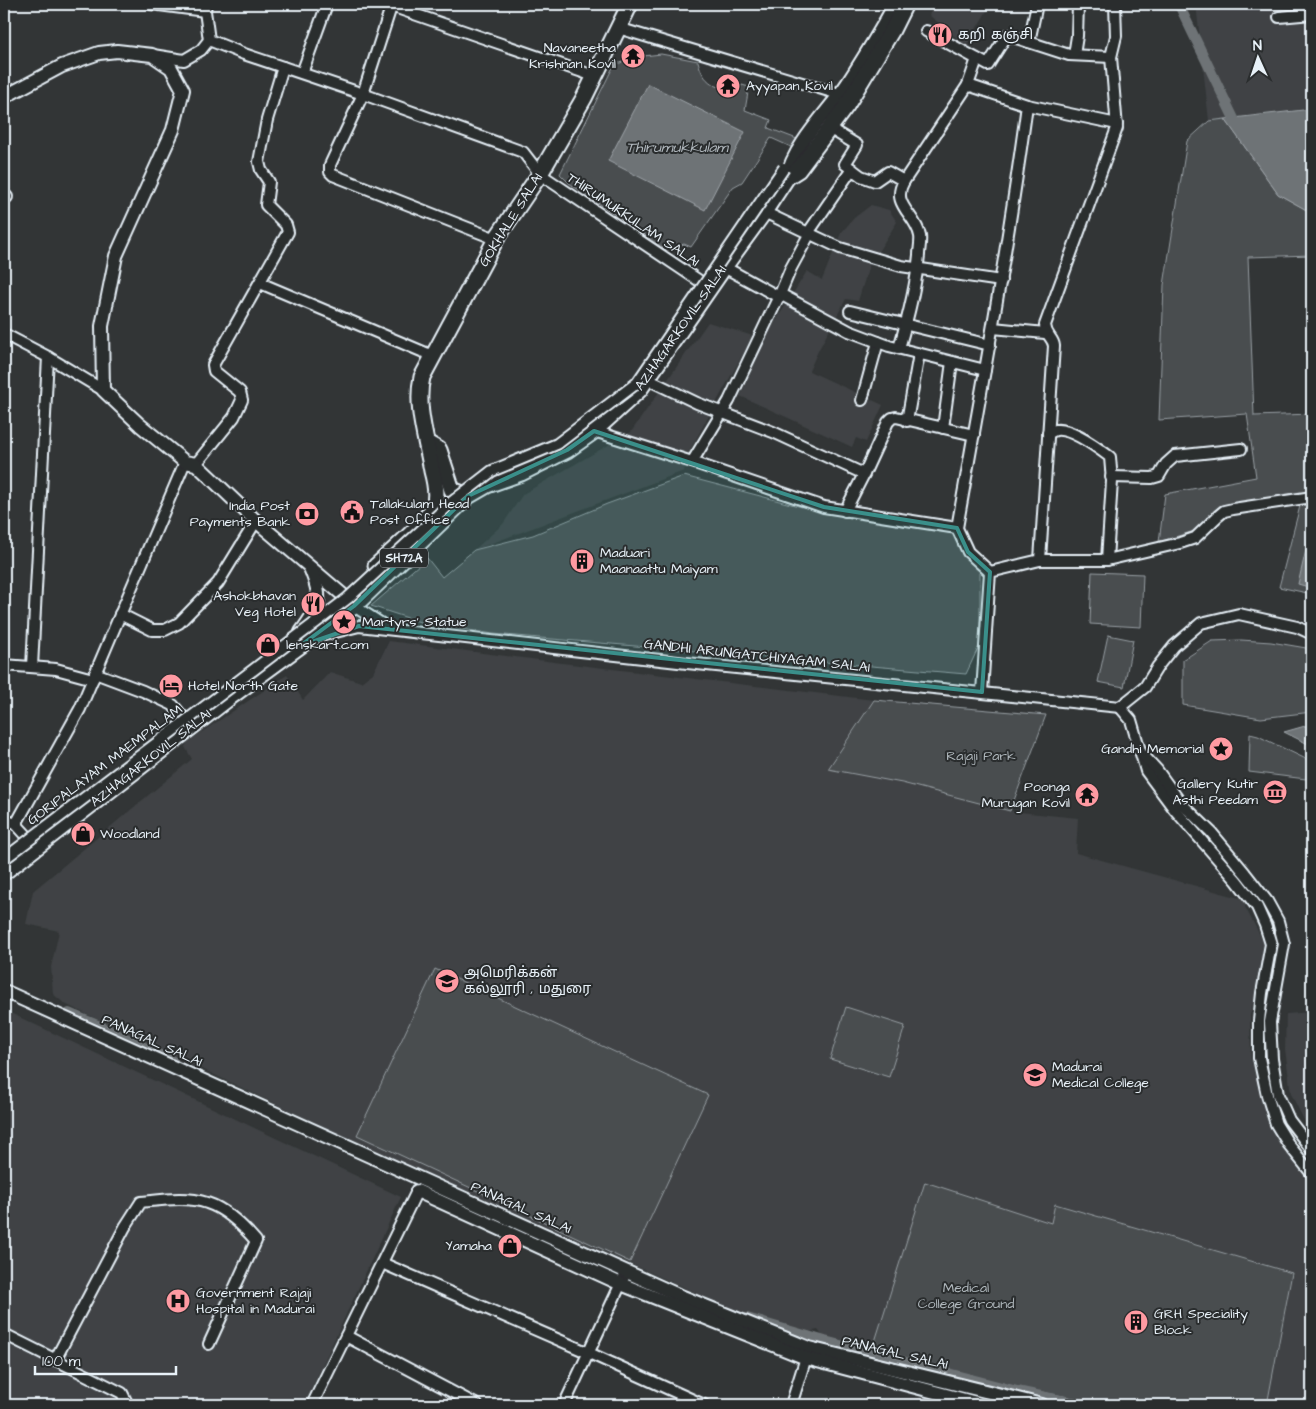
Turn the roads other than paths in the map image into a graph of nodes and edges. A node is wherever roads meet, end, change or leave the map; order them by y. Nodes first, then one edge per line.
1 (150, 4) edge
2 (327, 4) edge
3 (379, 4) edge
4 (630, 4) edge
5 (894, 4) edge
6 (905, 4) edge
7 (1037, 4) edge
8 (1115, 4) edge
9 (391, 5) edge
10 (1078, 5) edge
11 (205, 8) edge
12 (1312, 14) edge
13 (1279, 17) dead end
14 (618, 28) junction
15 (926, 30) dead end
16 (209, 40) junction
17 (1029, 42) junction
18 (152, 55) junction
19 (1074, 55) junction
20 (1111, 57) junction
21 (977, 59) junction
22 (283, 67) junction
23 (302, 73) junction
24 (594, 76) junction
25 (968, 85) junction
26 (362, 94) junction
27 (839, 94) junction
28 (4, 97) edge
29 (1027, 106) junction
30 (1116, 124) junction
31 (829, 128) junction
32 (852, 169) junction
33 (786, 172) junction
34 (540, 174) junction
35 (904, 181) junction
36 (764, 212) junction
37 (809, 233) junction
38 (496, 239) junction
39 (724, 266) junction
40 (917, 268) junction
41 (1000, 282) junction
42 (260, 283) junction
43 (710, 288) junction
44 (779, 296) junction
45 (850, 310) dead end
46 (906, 324) junction
47 (993, 328) junction
48 (1046, 333) junction
49 (4, 334) edge
50 (878, 342) junction
51 (990, 345) junction
52 (899, 348) junction
53 (920, 354) junction
54 (433, 356) junction
55 (48, 357) junction
56 (952, 362) junction
57 (985, 370) junction
58 (647, 379) junction
59 (103, 390) junction
60 (862, 400) dead end
61 (723, 413) junction
62 (907, 421) junction
63 (943, 428) junction
64 (594, 431) junction
65 (1048, 433) junction
66 (974, 435) junction
67 (427, 443) junction
68 (1241, 449) dead end
69 (692, 462) junction
70 (191, 463) junction
71 (864, 474) junction
72 (1111, 477) junction
73 (436, 496) joint
74 (468, 496) junction
75 (1312, 496) edge
76 (845, 511) junction
77 (256, 521) junction
78 (957, 528) junction
79 (1040, 560) junction
80 (1107, 560) junction
81 (309, 566) junction
82 (990, 572) junction
83 (349, 601) junction
84 (120, 614) junction
85 (391, 630) junction
86 (1312, 634) edge
87 (301, 639) junction
88 (4, 665) edge
89 (32, 667) junction
90 (94, 676) junction
91 (982, 692) junction
92 (1120, 707) junction
93 (183, 717) junction
94 (1142, 754) junction
95 (4, 820) edge
96 (16, 824) junction
97 (27, 836) junction
98 (4, 855) edge
99 (4, 859) edge
100 (4, 872) edge
101 (4, 991) edge
102 (1312, 1150) edge
103 (1312, 1174) edge
104 (417, 1191) joint
105 (382, 1263) junction
106 (624, 1278) junction
107 (4, 1334) edge
108 (346, 1336) junction
109 (209, 1344) dead end
110 (589, 1353) junction
111 (808, 1353) junction
112 (55, 1360) junction
113 (954, 1383) junction
114 (955, 1402) edge
115 (128, 1405) edge
116 (312, 1405) edge
117 (476, 1405) edge
118 (564, 1405) edge
119 (704, 1405) edge
120 (791, 1405) edge
121 (984, 1405) edge
122 (1042, 1405) edge

1 - 11 street
2 - 23 street
3 - 9 street
4 - 14 highway, GOKHALE SALAI
5 - 27 main road
6 - 31 highway, AZHAGARKOVIL SALAI / SH72A
7 - 17 street
8 - 20 street
9 - 24 street
9 - 26 street
10 - 19 street
11 - 16 street
12 - 13 street
14 - 24 highway, GOKHALE SALAI
14 - 27 street
15 - 21 street
16 - 18 street
16 - 22 street, THIRUMUKKULAM SALAI
17 - 19 street
17 - 21 street
18 - 28 main road
18 - 59 main road
19 - 20 street
20 - 30 street
21 - 25 street
22 - 23 street, THIRUMUKKULAM SALAI
22 - 42 street
23 - 26 street, THIRUMUKKULAM SALAI
24 - 34 highway, GOKHALE SALAI
25 - 29 street
25 - 35 street
26 - 34 street, THIRUMUKKULAM SALAI
26 - 38 street
27 - 33 main road
29 - 30 street
29 - 41 street
30 - 48 street
31 - 32 street
31 - 33 highway, AZHAGARKOVIL SALAI / SH72A
32 - 35 street
32 - 37 street
33 - 36 highway, AZHAGARKOVIL SALAI / SH72A
33 - 99 street, GORIPALAYAM MAEMPALAM, bridge
34 - 38 highway, GOKHALE SALAI
34 - 43 street, THIRUMUKKULAM SALAI
35 - 40 street
36 - 37 street
36 - 39 highway, AZHAGARKOVIL SALAI / SH72A
37 - 40 street
37 - 44 street
38 - 54 highway, GOKHALE SALAI
39 - 43 highway, AZHAGARKOVIL SALAI / SH72A
39 - 44 street
40 - 41 street
40 - 46 street
41 - 47 street
42 - 54 street
42 - 70 street
43 - 58 highway, AZHAGARKOVIL SALAI / SH72A
44 - 50 street
44 - 61 street
45 - 46 street
46 - 51 street
46 - 52 street
47 - 48 street
47 - 51 street
48 - 65 street
49 - 55 street
50 - 52 street
50 - 60 street
51 - 57 street
52 - 53 street
53 - 56 street
53 - 62 street
54 - 67 highway, GOKHALE SALAI
55 - 59 street
55 - 89 street
56 - 57 street
56 - 63 street
57 - 66 street
58 - 61 street
58 - 64 highway, AZHAGARKOVIL SALAI / SH72A
59 - 70 main road
61 - 69 street
61 - 71 street
62 - 63 street
62 - 71 street
63 - 66 street
64 - 69 street
64 - 74 highway, AZHAGARKOVIL SALAI / SH72A
65 - 72 street
65 - 79 street
66 - 78 street
67 - 73 highway, GOKHALE SALAI
67 - 74 highway, GOKHALE SALAI
68 - 72 street
69 - 76 street
70 - 77 main road
70 - 84 street
71 - 76 street
72 - 80 street
73 - 83 highway, AZHAGARKOVIL SALAI / SH72A
74 - 83 highway, AZHAGARKOVIL SALAI / SH72A
75 - 80 street
76 - 78 street
77 - 81 main road
77 - 84 street
78 - 82 street
79 - 80 street
79 - 82 street
81 - 83 main road
81 - 87 main road
82 - 91 street
83 - 85 street, GANDHI ARUNGATCHIYAGAM SALAI
83 - 87 highway, AZHAGARKOVIL SALAI / SH72A
84 - 90 street
85 - 87 street, GANDHI ARUNGATCHIYAGAM SALAI
85 - 91 street, GANDHI ARUNGATCHIYAGAM SALAI
86 - 92 street
87 - 93 highway, AZHAGARKOVIL SALAI / SH72A
87 - 100 highway, AZHAGARKOVIL SALAI / SH72A
88 - 89 street
89 - 90 street
90 - 93 street
90 - 96 street
91 - 92 street, GANDHI ARUNGATCHIYAGAM SALAI
92 - 94 street
93 - 97 highway, AZHAGARKOVIL SALAI / SH72A
94 - 102 street
94 - 103 street
95 - 96 street
96 - 97 street
97 - 98 highway, AZHAGARKOVIL SALAI / SH72A
101 - 106 main road, PANAGAL SALAI
104 - 105 street
104 - 106 main road, PANAGAL SALAI
105 - 108 street
105 - 110 street
106 - 110 street
106 - 111 main road, PANAGAL SALAI
107 - 112 street
108 - 116 street
108 - 117 street
109 - 112 street
110 - 118 street
110 - 119 street
111 - 113 main road, PANAGAL SALAI
111 - 114 main road, PANAGAL SALAI
111 - 120 street
112 - 115 street
113 - 114 street
113 - 122 main road, PANAGAL SALAI
114 - 121 main road, PANAGAL SALAI

